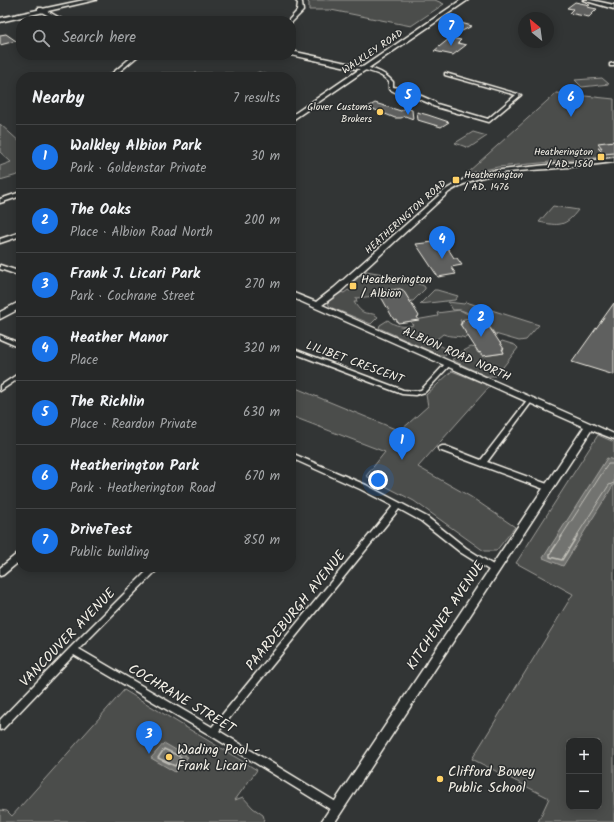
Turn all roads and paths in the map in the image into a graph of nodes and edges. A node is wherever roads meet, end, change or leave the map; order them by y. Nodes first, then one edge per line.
1 (80, 0) edge
2 (93, 0) edge
3 (297, 0) edge
4 (456, 0) edge
5 (465, 0) edge
6 (585, 0) edge
7 (614, 7) edge
8 (42, 10) junction
9 (53, 16) edge
10 (296, 16) edge
11 (0, 18) edge
12 (296, 54) edge
13 (131, 60) edge
14 (356, 67) junction
15 (365, 69) junction
16 (116, 72) edge
17 (447, 74) dead end
18 (296, 108) edge
19 (296, 116) edge
20 (614, 160) edge
21 (16, 196) edge
22 (0, 201) edge
23 (16, 236) edge
24 (0, 241) edge
25 (0, 267) edge
26 (16, 272) edge
27 (296, 296) edge
28 (16, 302) edge
29 (317, 305) junction
30 (16, 307) edge
31 (3, 314) edge
32 (0, 337) edge
33 (16, 344) edge
34 (296, 352) edge
35 (448, 364) junction
36 (16, 378) edge
37 (0, 389) edge
38 (530, 400) junction
39 (589, 426) junction
40 (614, 437) edge
41 (442, 448) dead end
42 (296, 457) edge
43 (483, 463) junction
44 (548, 487) junction
45 (398, 506) junction
46 (16, 559) edge
47 (2, 569) edge
48 (495, 570) junction
49 (151, 572) edge
50 (73, 650) junction
51 (0, 726) edge
52 (213, 732) junction
53 (337, 808) junction
54 (328, 822) edge

1 - 8 main road
2 - 8 main road
3 - 10 street
4 - 14 main road, WALKLEY ROAD
5 - 15 main road, WALKLEY ROAD
6 - 7 street
8 - 9 street
8 - 11 main road
12 - 14 street
13 - 16 street
14 - 15 street
14 - 18 main road, WALKLEY ROAD
15 - 17 street
15 - 19 main road, WALKLEY ROAD
20 - 29 street, HEATHERINGTON ROAD
21 - 22 street
23 - 24 street
25 - 26 street
27 - 29 street, ALBION ROAD NORTH
28 - 31 main road
29 - 35 street, ALBION ROAD NORTH
30 - 31 main road
32 - 33 street
34 - 35 street, LILIBET CRESCENT
35 - 38 street, ALBION ROAD NORTH
36 - 37 street
38 - 39 street, ALBION ROAD NORTH
38 - 43 street
39 - 40 street, ALBION ROAD NORTH
39 - 44 street, KITCHENER AVENUE
41 - 43 street
42 - 45 street
43 - 44 street
44 - 48 street, KITCHENER AVENUE
45 - 48 street
45 - 52 street, PAARDEBURGH AVENUE
46 - 47 street
48 - 53 street, KITCHENER AVENUE
49 - 50 street, VANCOUVER AVENUE
50 - 51 street, VANCOUVER AVENUE
50 - 52 street, COCHRANE STREET
52 - 53 street, COCHRANE STREET
53 - 54 street, KITCHENER AVENUE

